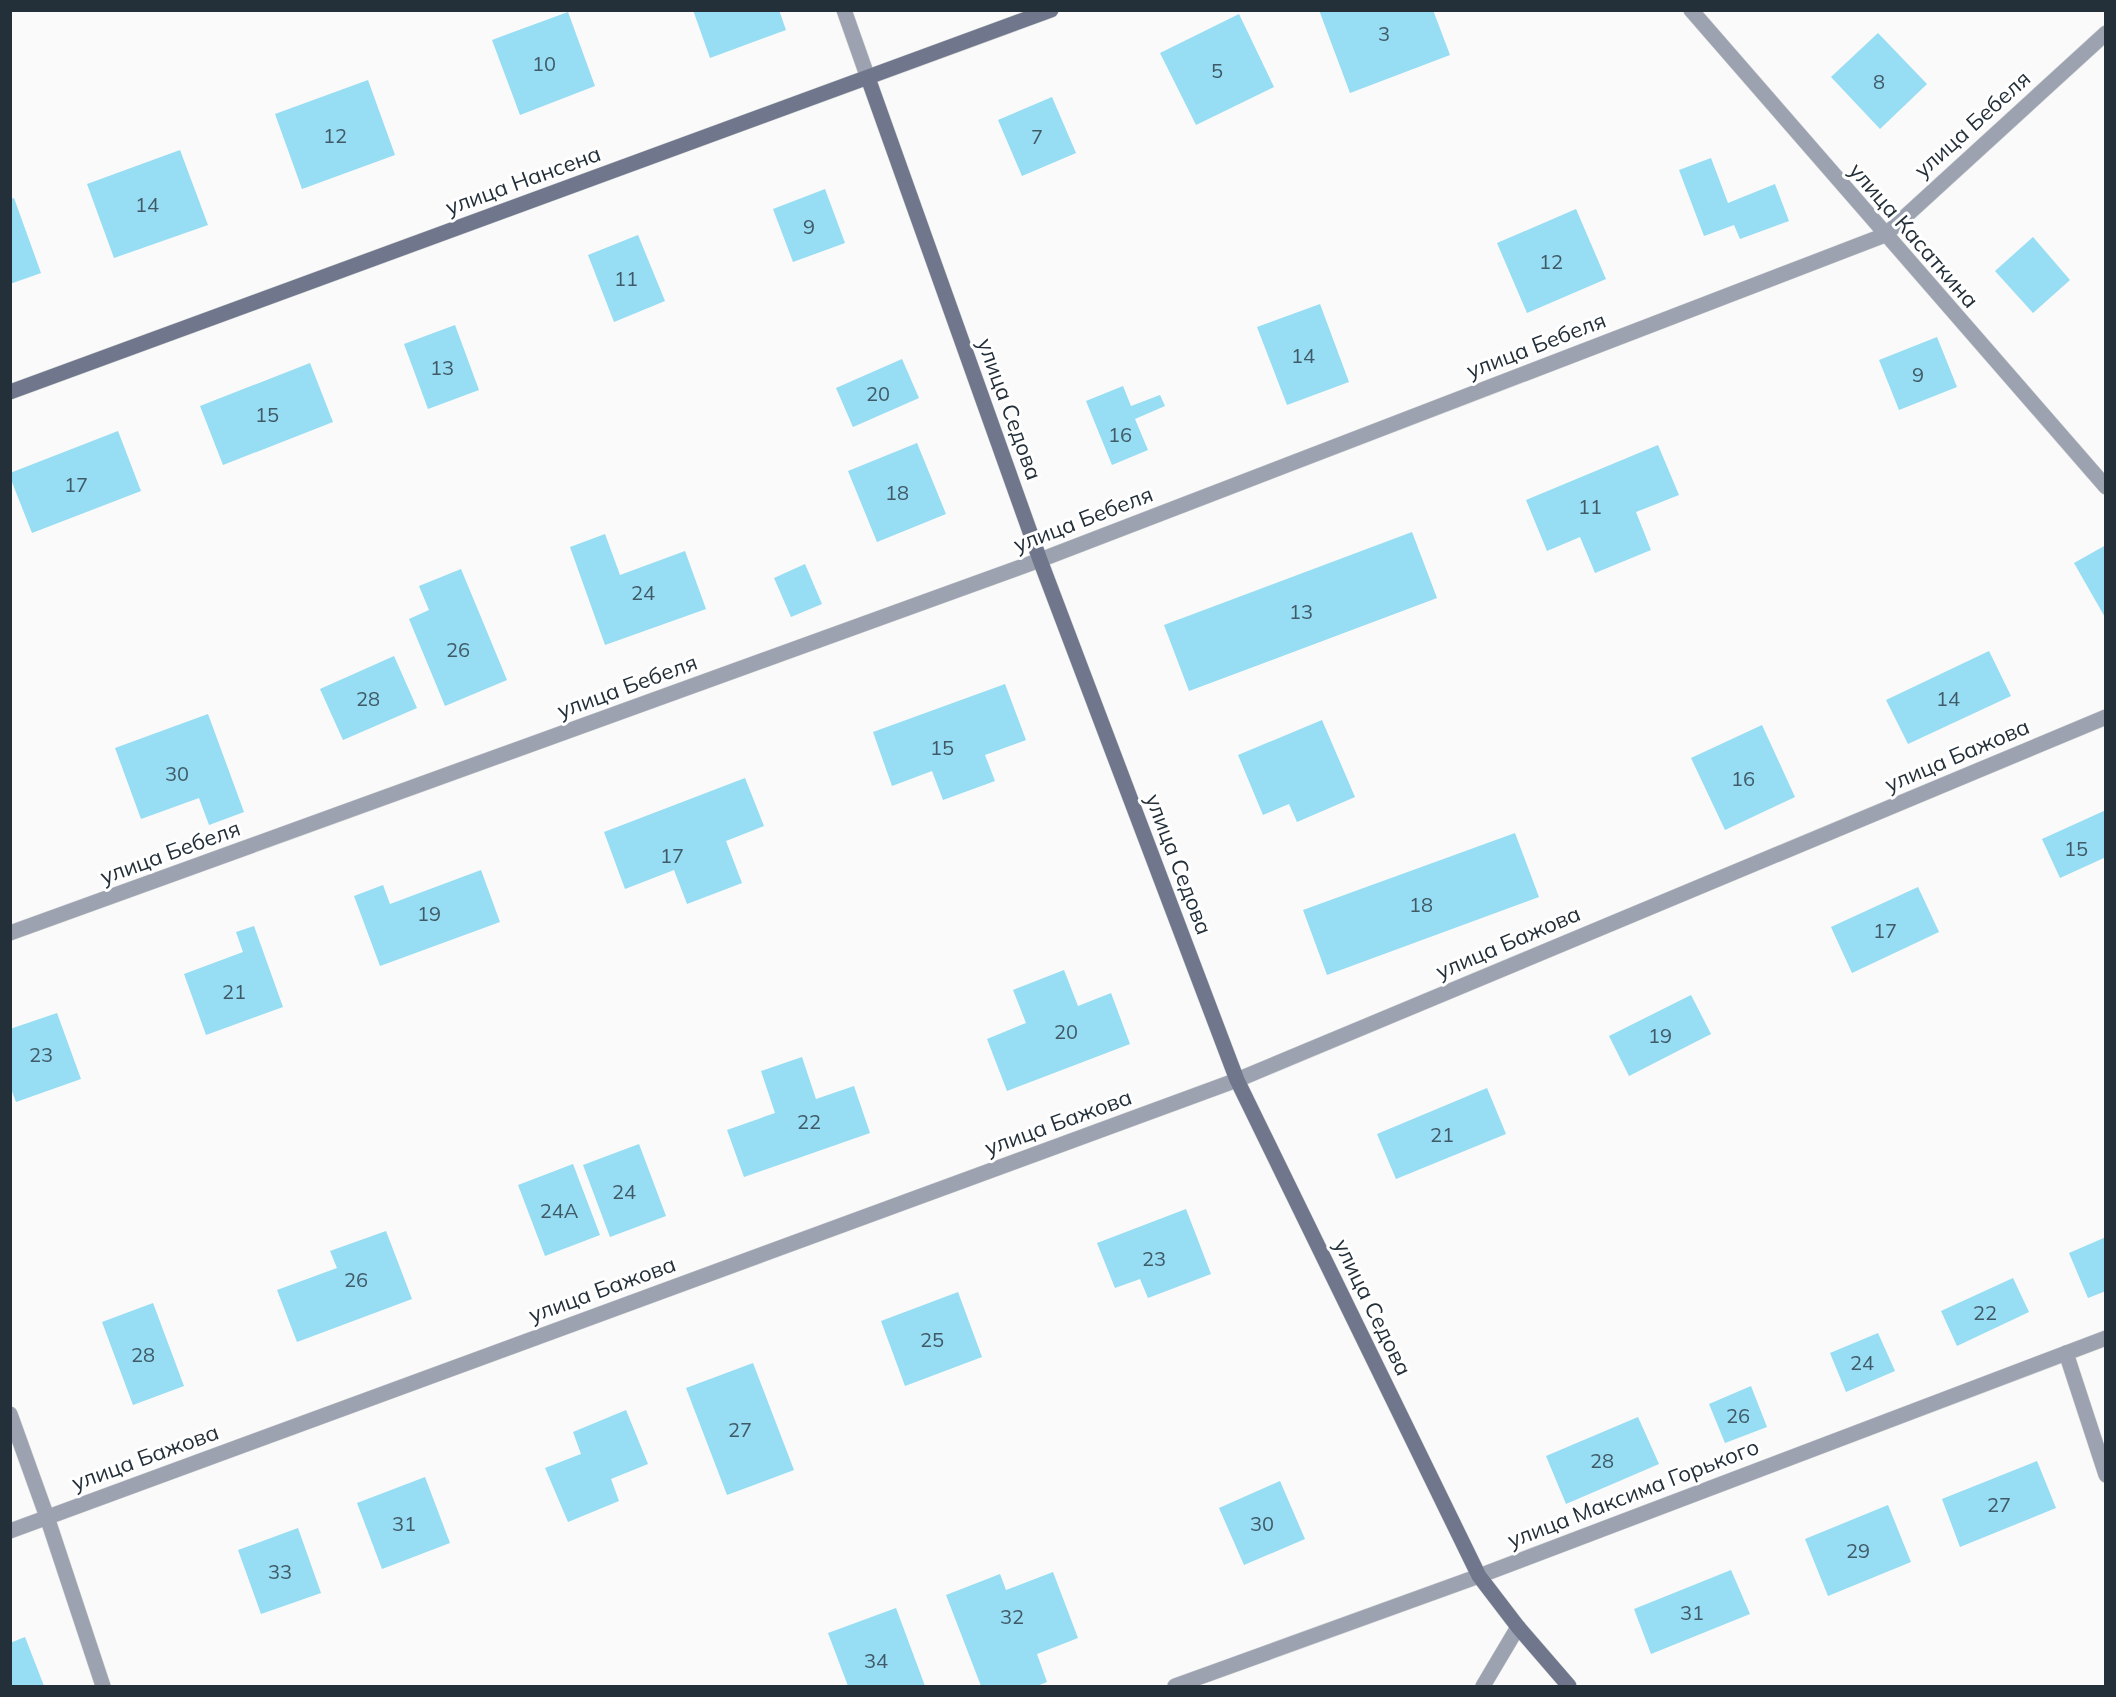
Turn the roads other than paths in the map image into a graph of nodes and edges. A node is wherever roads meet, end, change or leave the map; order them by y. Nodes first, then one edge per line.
1 (844, 10) edge
2 (1051, 10) edge
3 (1691, 10) edge
4 (2106, 33) edge
5 (868, 78) junction
6 (1885, 235) junction
7 (10, 392) edge
8 (2106, 487) edge
9 (1040, 560) junction
10 (2106, 717) edge
11 (10, 933) edge
12 (1236, 1080) junction
13 (2106, 1338) edge
14 (2066, 1353) junction
15 (10, 1414) edge
16 (2106, 1475) edge
17 (47, 1517) junction
18 (10, 1531) edge
19 (1479, 1576) junction
20 (1518, 1627) junction
21 (103, 1686) edge
22 (1175, 1686) edge
23 (1483, 1686) edge
24 (1569, 1686) edge

1 - 5 street, улица Седова
2 - 5 street, улица Нансена
3 - 6 street, улица Касаткина
4 - 6 street, улица Бебеля
5 - 7 street, улица Нансена
5 - 9 street, улица Седова
6 - 8 street, улица Касаткина
6 - 9 street, улица Бебеля
9 - 11 street, улица Бебеля
9 - 12 street, улица Седова
10 - 12 street, улица Бажова
12 - 17 street, улица Бажова
12 - 19 street, улица Седова
13 - 14 street, улица Максима Горького
14 - 16 street
14 - 19 street, улица Максима Горького
15 - 17 street
17 - 18 street, улица Бажова
17 - 21 street
19 - 20 street, улица Седова
19 - 22 street, улица Максима Горького
20 - 23 street
20 - 24 street, улица Седова

